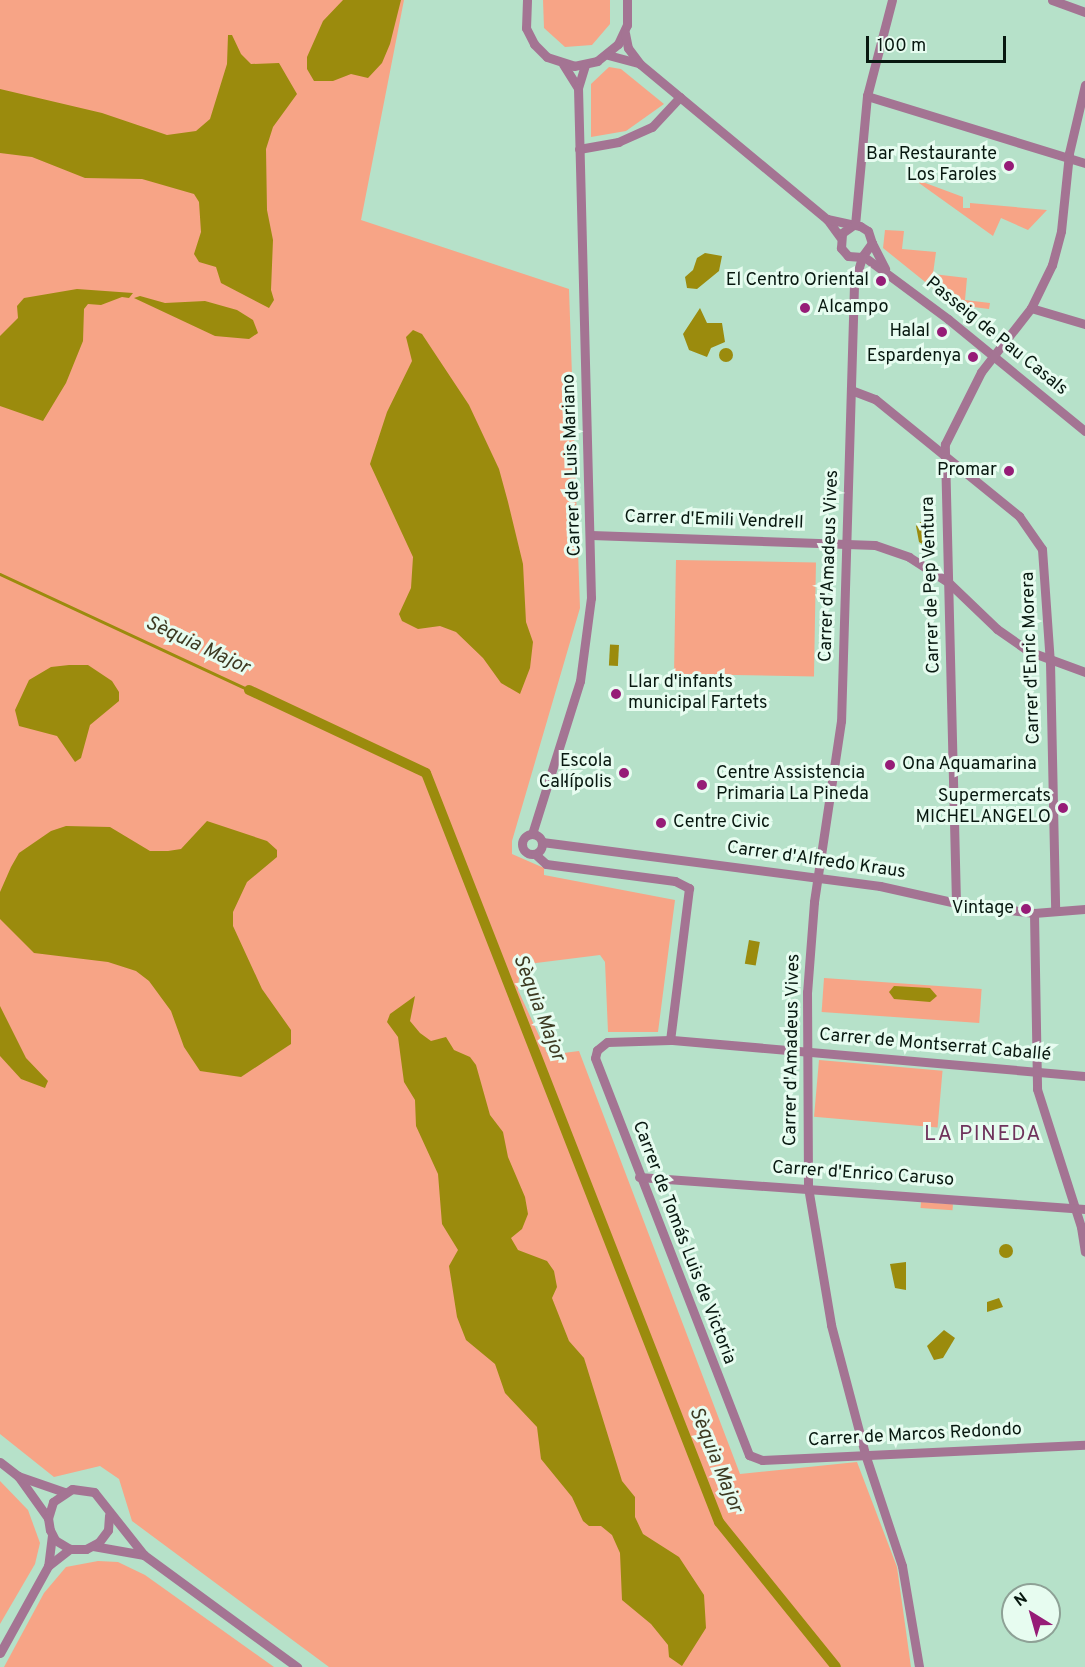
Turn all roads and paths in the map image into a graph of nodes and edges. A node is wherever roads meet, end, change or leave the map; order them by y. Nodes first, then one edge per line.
1 (527, 0) edge
2 (627, 0) edge
3 (892, 0) edge
4 (1052, 0) edge
5 (1085, 12) edge
6 (625, 33) junction
7 (608, 55) junction
8 (563, 64) junction
9 (640, 64) junction
10 (585, 65) junction
11 (1085, 85) edge
12 (578, 88) junction
13 (867, 96) junction
14 (680, 97) junction
15 (579, 149) junction
16 (1068, 158) junction
17 (1085, 163) edge
18 (857, 200) junction
19 (855, 211) junction
20 (831, 220) junction
21 (854, 226) junction
22 (865, 228) junction
23 (840, 237) junction
24 (872, 243) junction
25 (848, 256) junction
26 (862, 256) junction
27 (881, 267) junction
28 (855, 275) junction
29 (1031, 308) junction
30 (1085, 324) edge
31 (993, 355) junction
32 (851, 390) junction
33 (1085, 431) edge
34 (945, 455) junction
35 (591, 535) junction
36 (847, 541) junction
37 (948, 582) junction
38 (1050, 662) junction
39 (1085, 672) edge
40 (532, 834) junction
41 (542, 842) junction
42 (535, 854) junction
43 (818, 877) junction
44 (956, 903) junction
45 (1085, 909) edge
46 (1055, 910) junction
47 (1034, 913) junction
48 (670, 1040) junction
49 (602, 1043) joint
50 (806, 1050) junction
51 (1036, 1073) junction
52 (1085, 1076) edge
53 (639, 1177) junction
54 (808, 1187) junction
55 (1073, 1206) junction
56 (1085, 1209) edge
57 (1085, 1252) edge
58 (1085, 1445) edge
59 (865, 1454) junction
60 (749, 1455) joint
61 (0, 1462) edge
62 (18, 1476) junction
63 (64, 1492) junction
64 (109, 1515) junction
65 (48, 1518) junction
66 (52, 1535) junction
67 (93, 1546) junction
68 (70, 1549) junction
69 (144, 1555) junction
70 (48, 1566) junction
71 (0, 1653) edge
72 (297, 1667) edge
73 (919, 1667) edge

1 - 8 street
2 - 6 street
3 - 13 street
4 - 5 street
6 - 7 street
6 - 9 street
7 - 9 street
7 - 10 street
8 - 10 street
8 - 12 street
9 - 14 street
10 - 12 street, Carrer de Luis Mariano
11 - 16 street, Carrer de Pep Ventura
12 - 15 street, Carrer de Luis Mariano
13 - 16 street
13 - 18 street
14 - 15 street
14 - 20 street
15 - 35 street, Carrer de Luis Mariano
16 - 17 street
16 - 29 street, Carrer de Pep Ventura
18 - 19 street
18 - 22 street
19 - 20 street
19 - 21 street
20 - 21 street
20 - 23 street
21 - 22 street
21 - 23 street
22 - 24 street
23 - 25 street
24 - 26 street
24 - 27 street, Passeig de Pau Casals
25 - 26 street
25 - 28 street, Carrer d'Amadeus Vives
26 - 27 street, Passeig de Pau Casals
26 - 28 street, Carrer d'Amadeus Vives
27 - 28 street
27 - 31 street, Passeig de Pau Casals
28 - 32 street, Carrer d'Amadeus Vives
29 - 30 street
29 - 31 street, Carrer de Pep Ventura
31 - 33 street, Passeig de Pau Casals
31 - 34 street, Carrer de Pep Ventura
32 - 34 street, Carrer d'Enric Morera
32 - 36 street, Carrer d'Amadeus Vives
34 - 37 street, Carrer de Pep Ventura
34 - 38 street, Carrer d'Enric Morera
35 - 36 street, Carrer d'Emili Vendrell
35 - 40 street, Carrer de Luis Mariano
36 - 37 street, Carrer d'Emili Vendrell
36 - 43 street, Carrer d'Amadeus Vives
37 - 38 street, Carrer d'Emili Vendrell
37 - 44 street, Carrer de Pep Ventura
38 - 39 street, Carrer d'Emili Vendrell
38 - 46 street, Carrer d'Enric Morera
40 - 41 street
40 - 42 street
41 - 42 street
41 - 43 street, Carrer d'Alfredo Kraus
42 - 48 street
43 - 44 street, Carrer d'Alfredo Kraus
43 - 50 street, Carrer d'Amadeus Vives
44 - 47 street, Carrer d'Alfredo Kraus
45 - 46 street, Carrer d'Alfredo Kraus
46 - 47 street, Carrer d'Alfredo Kraus
47 - 51 street
48 - 49 street, Carrer de Montserrat Caballé
48 - 50 street, Carrer de Montserrat Caballé
49 - 53 street, Carrer de Tomás Luis de Victoria
50 - 51 street, Carrer de Montserrat Caballé
50 - 54 street, Carrer d'Amadeus Vives
51 - 52 street, Carrer de Montserrat Caballé
51 - 55 street
53 - 54 street, Carrer d'Enrico Caruso
53 - 60 street, Carrer de Tomás Luis de Victoria
54 - 55 street, Carrer d'Enrico Caruso
54 - 59 street, Carrer d'Amadeus Vives
55 - 56 street, Carrer d'Enrico Caruso
55 - 57 street
58 - 59 street, Carrer de Marcos Redondo
59 - 60 street, Carrer de Marcos Redondo
59 - 73 street, Carrer d'Amadeus Vives
61 - 62 street
62 - 63 street
62 - 65 street
63 - 64 street
63 - 65 street
64 - 67 street
64 - 69 street
65 - 66 street
66 - 68 street
66 - 70 street
67 - 68 street
67 - 69 street
68 - 70 street
69 - 72 street
70 - 71 street

